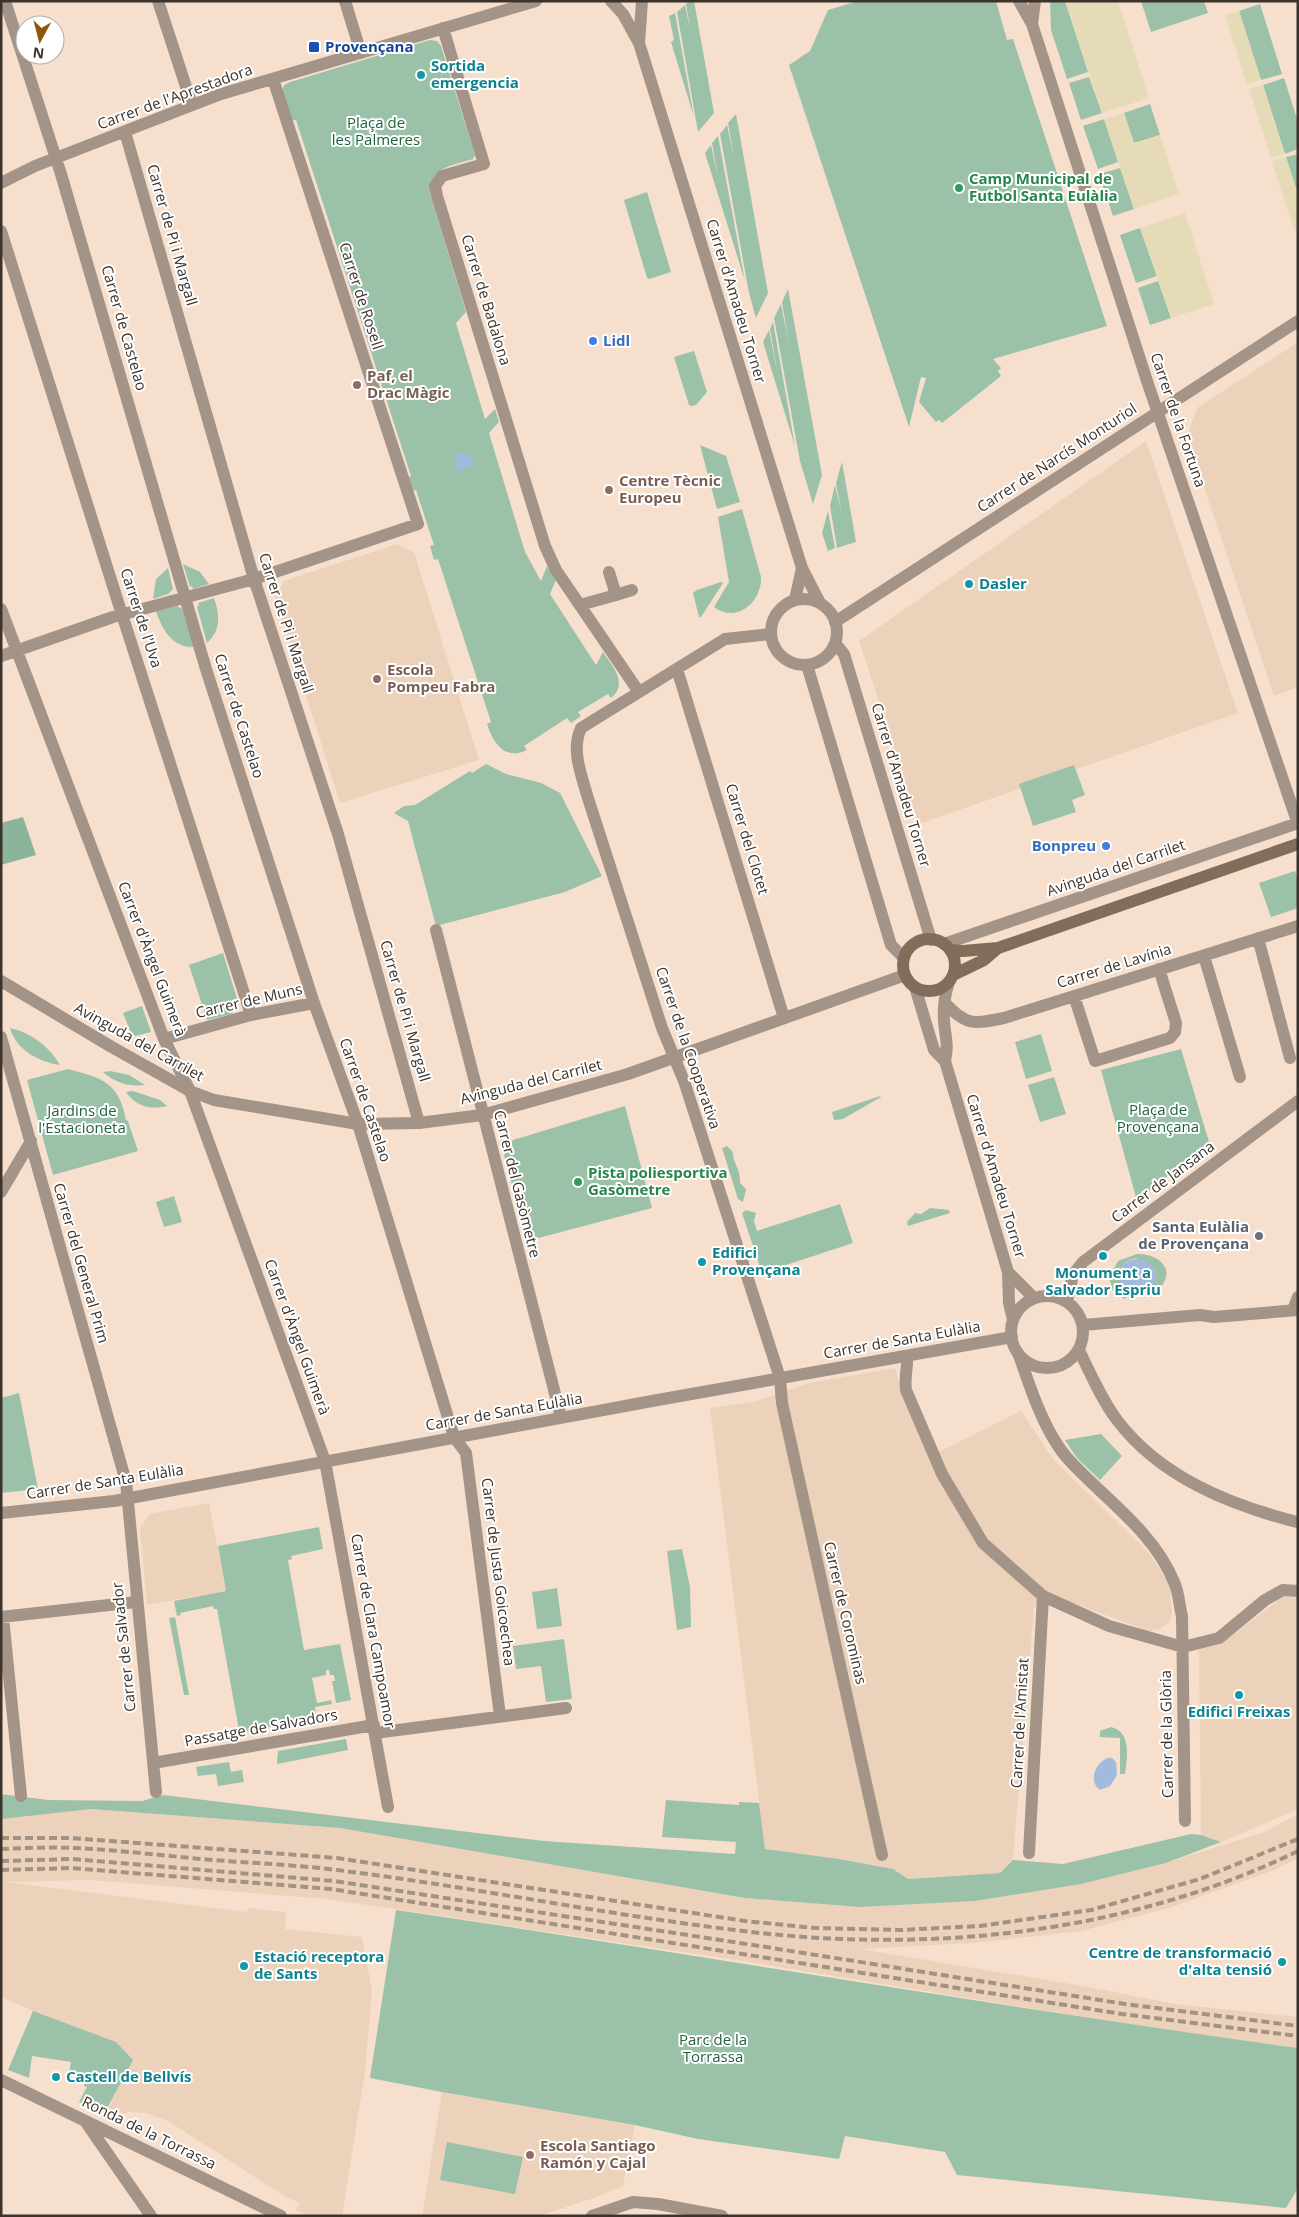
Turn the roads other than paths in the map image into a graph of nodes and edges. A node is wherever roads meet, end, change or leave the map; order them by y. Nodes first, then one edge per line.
1 (5, 1) edge
2 (158, 1) edge
3 (345, 1) edge
4 (536, 1) edge
5 (613, 1) edge
6 (625, 1) edge
7 (642, 1) edge
8 (1019, 1) edge
9 (1035, 1) edge
10 (1032, 24) junction
11 (443, 28) junction
12 (639, 43) junction
13 (361, 53) junction
14 (273, 79) junction
15 (192, 105) junction
16 (125, 132) junction
17 (55, 159) junction
18 (1, 183) edge
19 (1, 231) edge
20 (1298, 321) edge
21 (1158, 411) junction
22 (802, 568) junction
23 (609, 572) dead end
24 (254, 579) junction
25 (632, 590) dead end
26 (616, 596) junction
27 (186, 598) junction
28 (795, 600) junction
29 (820, 603) junction
30 (580, 606) junction
31 (1, 610) edge
32 (122, 615) junction
33 (835, 622) junction
34 (771, 634) junction
35 (835, 642) junction
36 (16, 651) junction
37 (1, 656) edge
38 (807, 665) junction
39 (677, 669) junction
40 (639, 692) junction
41 (1298, 824) edge
42 (1298, 844) edge
43 (1298, 926) edge
44 (436, 930) dead end
45 (1258, 938) junction
46 (931, 940) junction
47 (947, 946) junction
48 (998, 948) junction
49 (1204, 956) junction
50 (903, 957) junction
51 (1160, 969) junction
52 (904, 975) junction
53 (951, 978) junction
54 (1, 981) edge
55 (915, 988) junction
56 (1074, 996) junction
57 (314, 1003) junction
58 (944, 1003) junction
59 (251, 1015) junction
60 (784, 1018) junction
61 (1, 1037) edge
62 (164, 1040) junction
63 (674, 1058) junction
64 (1290, 1058) dead end
65 (944, 1061) junction
66 (6, 1075) edge
67 (1240, 1077) dead end
68 (190, 1091) junction
69 (1294, 1108) edge
70 (482, 1115) junction
71 (419, 1123) junction
72 (358, 1124) junction
73 (30, 1141) junction
74 (1, 1192) edge
75 (1008, 1272) junction
76 (1298, 1297) edge
77 (1034, 1298) junction
78 (1067, 1302) junction
79 (1295, 1310) edge
80 (1014, 1320) junction
81 (1083, 1325) junction
82 (1012, 1337) junction
83 (1079, 1350) junction
84 (1019, 1355) junction
85 (907, 1356) junction
86 (780, 1378) junction
87 (561, 1418) junction
88 (454, 1437) junction
89 (325, 1461) junction
90 (127, 1498) junction
91 (1, 1513) edge
92 (1296, 1522) dead end
93 (1298, 1590) edge
94 (1043, 1596) junction
95 (136, 1602) junction
96 (2, 1617) edge
97 (1182, 1647) junction
98 (566, 1708) dead end
99 (500, 1716) junction
100 (375, 1729) junction
101 (153, 1763) junction
102 (156, 1792) dead end
103 (21, 1796) dead end
104 (388, 1807) dead end
105 (1185, 1821) dead end
106 (1029, 1853) dead end
107 (882, 1855) dead end
108 (1, 2080) edge
109 (84, 2119) junction
110 (660, 2210) edge
111 (151, 2216) edge
112 (281, 2216) edge
113 (592, 2216) edge
114 (722, 2216) edge

1 - 17 street, Carrer de Castelao
2 - 15 street
3 - 13 street
4 - 11 street, Carrer de l'Aprestadora
5 - 6 street
5 - 12 street, Carrer d'Amadeu Torner
7 - 12 street, Carrer d'Amadeu Torner
8 - 10 street, Carrer de la Fortuna
9 - 10 street, Carrer de la Fortuna
10 - 21 street, Carrer de la Fortuna
11 - 13 street, Carrer de l'Aprestadora
11 - 30 street, Carrer de Badalona
12 - 22 street, Carrer d'Amadeu Torner
13 - 14 street, Carrer de l'Aprestadora
14 - 15 street, Carrer de l'Aprestadora
14 - 24 street, Carrer de Rosell
15 - 16 street, Carrer de l'Aprestadora
16 - 17 street, Carrer de l'Aprestadora
16 - 24 street, Carrer de Pi i Margall
17 - 18 street, Carrer de l'Aprestadora
17 - 27 street, Carrer de Castelao
19 - 32 street, Carrer de l'Uva
20 - 21 street, Carrer de Narcís Monturiol
21 - 33 street, Carrer de Narcís Monturiol
21 - 41 street, Carrer de la Fortuna
22 - 28 street, Carrer d'Amadeu Torner
22 - 29 street, Carrer d'Amadeu Torner
23 - 26 street
24 - 27 street
24 - 71 street, Carrer de Pi i Margall
25 - 26 street
26 - 30 street
27 - 32 street
27 - 57 street, Carrer de Castelao
28 - 29 street
28 - 34 street
29 - 33 street
30 - 40 street, Carrer de Badalona
31 - 36 street, Carrer d'Àngel Guimerà
32 - 36 street
32 - 59 street, Carrer de l'Uva
33 - 35 street
34 - 38 street
34 - 39 street
35 - 38 street
35 - 46 street, Carrer d'Amadeu Torner
36 - 37 street
36 - 62 street, Carrer d'Àngel Guimerà
38 - 50 street
39 - 40 street
39 - 60 street, Carrer del Clotet
40 - 63 street, Carrer de la Cooperativa
41 - 47 street, Avinguda del Carrilet
42 - 48 main road
43 - 45 street, Carrer de Lavínia
44 - 70 street, Carrer del Gasòmetre
45 - 49 street, Carrer de Lavínia
45 - 64 street
46 - 47 main road
46 - 50 main road
47 - 48 main road
47 - 53 main road
48 - 53 main road
49 - 51 street, Carrer de Lavínia
49 - 67 street
50 - 52 main road
51 - 56 street, Carrer de Lavínia
51 - 56 street
52 - 55 main road
52 - 60 street, Avinguda del Carrilet
53 - 55 main road
53 - 58 street, Carrer d'Amadeu Torner
54 - 68 street, Avinguda del Carrilet
55 - 65 street, Carrer d'Amadeu Torner
56 - 58 street, Carrer de Lavínia
57 - 59 street, Carrer de Muns
57 - 72 street, Carrer de Castelao
58 - 65 street, Carrer d'Amadeu Torner
59 - 62 street, Carrer de Muns
60 - 63 street, Avinguda del Carrilet
61 - 66 street, Carrer del General Prim
62 - 68 street, Carrer d'Àngel Guimerà
63 - 70 street, Avinguda del Carrilet
63 - 86 street, Carrer de la Cooperativa
65 - 75 street, Carrer d'Amadeu Torner
66 - 73 street, Carrer del General Prim
68 - 72 street, Avinguda del Carrilet
68 - 89 street, Carrer d'Àngel Guimerà
69 - 78 street, Carrer de Jansana
70 - 71 street, Avinguda del Carrilet
70 - 87 street, Carrer del Gasòmetre
71 - 72 street, Avinguda del Carrilet
72 - 88 street, Carrer de Castelao
73 - 74 street
73 - 90 street, Carrer del General Prim
75 - 77 street, Carrer d'Amadeu Torner
75 - 80 street, Carrer d'Amadeu Torner
76 - 79 street
77 - 78 street
77 - 80 street
78 - 81 street
79 - 81 street
80 - 82 street
81 - 83 street
82 - 84 street
82 - 85 street, Carrer de Santa Eulàlia
83 - 84 street
83 - 92 street
84 - 97 street, Carrer de la Glòria
85 - 86 street, Carrer de Santa Eulàlia
85 - 94 street
86 - 87 street, Carrer de Santa Eulàlia
86 - 107 street, Carrer de Corominas
87 - 88 street, Carrer de Santa Eulàlia
88 - 89 street, Carrer de Santa Eulàlia
88 - 99 street, Carrer de Justa Goicoechea
89 - 90 street, Carrer de Santa Eulàlia
89 - 100 street, Carrer de Clara Campoamor
90 - 91 street, Carrer de Santa Eulàlia
90 - 95 street, Carrer de Salvador
93 - 97 street
94 - 97 street
94 - 106 street, Carrer de l'Amistat
95 - 96 street
95 - 101 street, Carrer de Salvador
96 - 103 street
97 - 105 street, Carrer de la Glòria
98 - 99 street, Passatge de Salvadors
99 - 100 street, Passatge de Salvadors
100 - 101 street, Passatge de Salvadors
100 - 104 street, Carrer de Clara Campoamor
101 - 102 street, Carrer de Salvador
108 - 109 street, Ronda de la Torrassa
109 - 111 street
109 - 112 street, Ronda de la Torrassa
110 - 113 street
110 - 114 street

